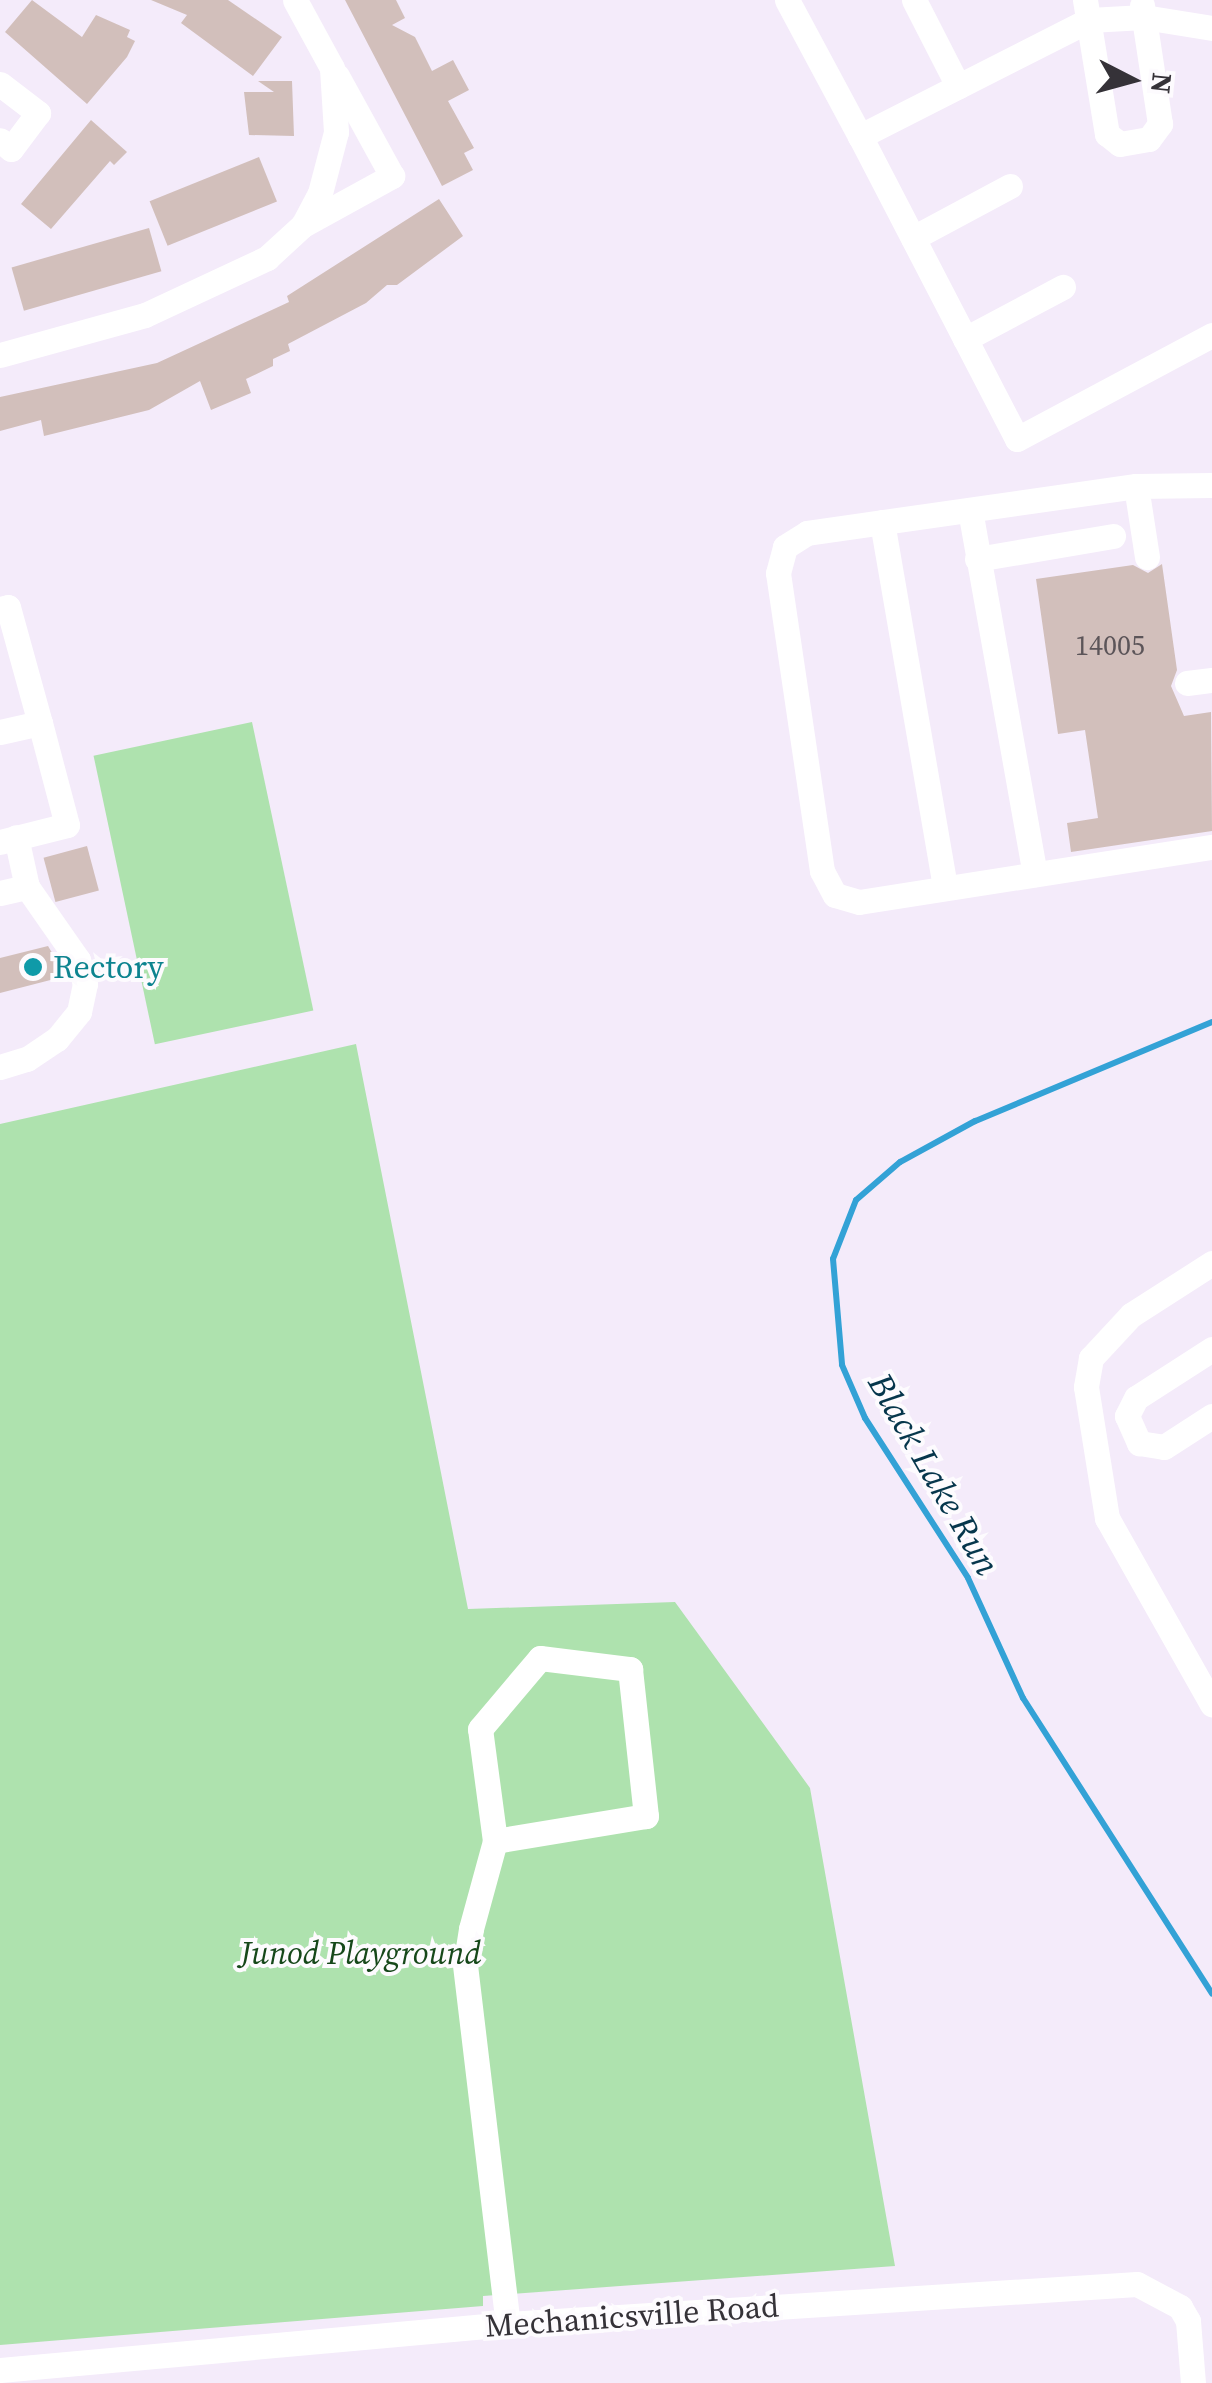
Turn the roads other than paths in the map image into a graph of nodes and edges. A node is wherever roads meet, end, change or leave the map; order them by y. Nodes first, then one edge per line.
1 (295, 0) edge
2 (787, 0) edge
3 (914, 0) edge
4 (1143, 9) edge
5 (1087, 10) edge
6 (1212, 28) edge
7 (332, 68) junction
8 (0, 84) edge
9 (958, 86) junction
10 (860, 136) junction
11 (0, 140) edge
12 (1010, 186) dead end
13 (308, 216) junction
14 (913, 238) junction
15 (1063, 287) dead end
16 (1212, 335) edge
17 (966, 339) junction
18 (0, 356) edge
19 (1212, 484) edge
20 (1136, 486) junction
21 (970, 510) junction
22 (882, 522) junction
23 (1114, 536) dead end
24 (1148, 557) dead end
25 (978, 559) junction
26 (0, 609) edge
27 (40, 722) junction
28 (0, 732) edge
29 (8, 840) edge
30 (1212, 847) edge
31 (1035, 874) junction
32 (28, 886) junction
33 (944, 888) junction
34 (0, 893) edge
35 (0, 1067) edge
36 (1212, 1263) edge
37 (1212, 1349) edge
38 (1212, 1416) edge
39 (1212, 1704) edge
40 (495, 1841) junction
41 (508, 2324) junction
42 (0, 2370) edge
43 (1193, 2383) edge

1 - 7 street
2 - 10 street
3 - 9 street
4 - 5 street
4 - 5 street
4 - 6 street
5 - 9 street
7 - 13 street
7 - 13 street
8 - 11 street
9 - 10 street
10 - 14 street
12 - 14 street
13 - 18 street
14 - 17 street
15 - 17 street
16 - 17 street
19 - 20 street
20 - 21 street
20 - 24 street
21 - 22 street
21 - 25 street
22 - 33 street
22 - 33 street
23 - 25 street
25 - 31 street
26 - 27 street
27 - 28 street
27 - 29 street
29 - 32 street
30 - 31 street
31 - 33 street
32 - 34 street
32 - 35 street
36 - 39 street
37 - 38 street
40 - 40 street
40 - 41 street
41 - 42 street, Mechanicsville Road
41 - 43 street, Mechanicsville Road

